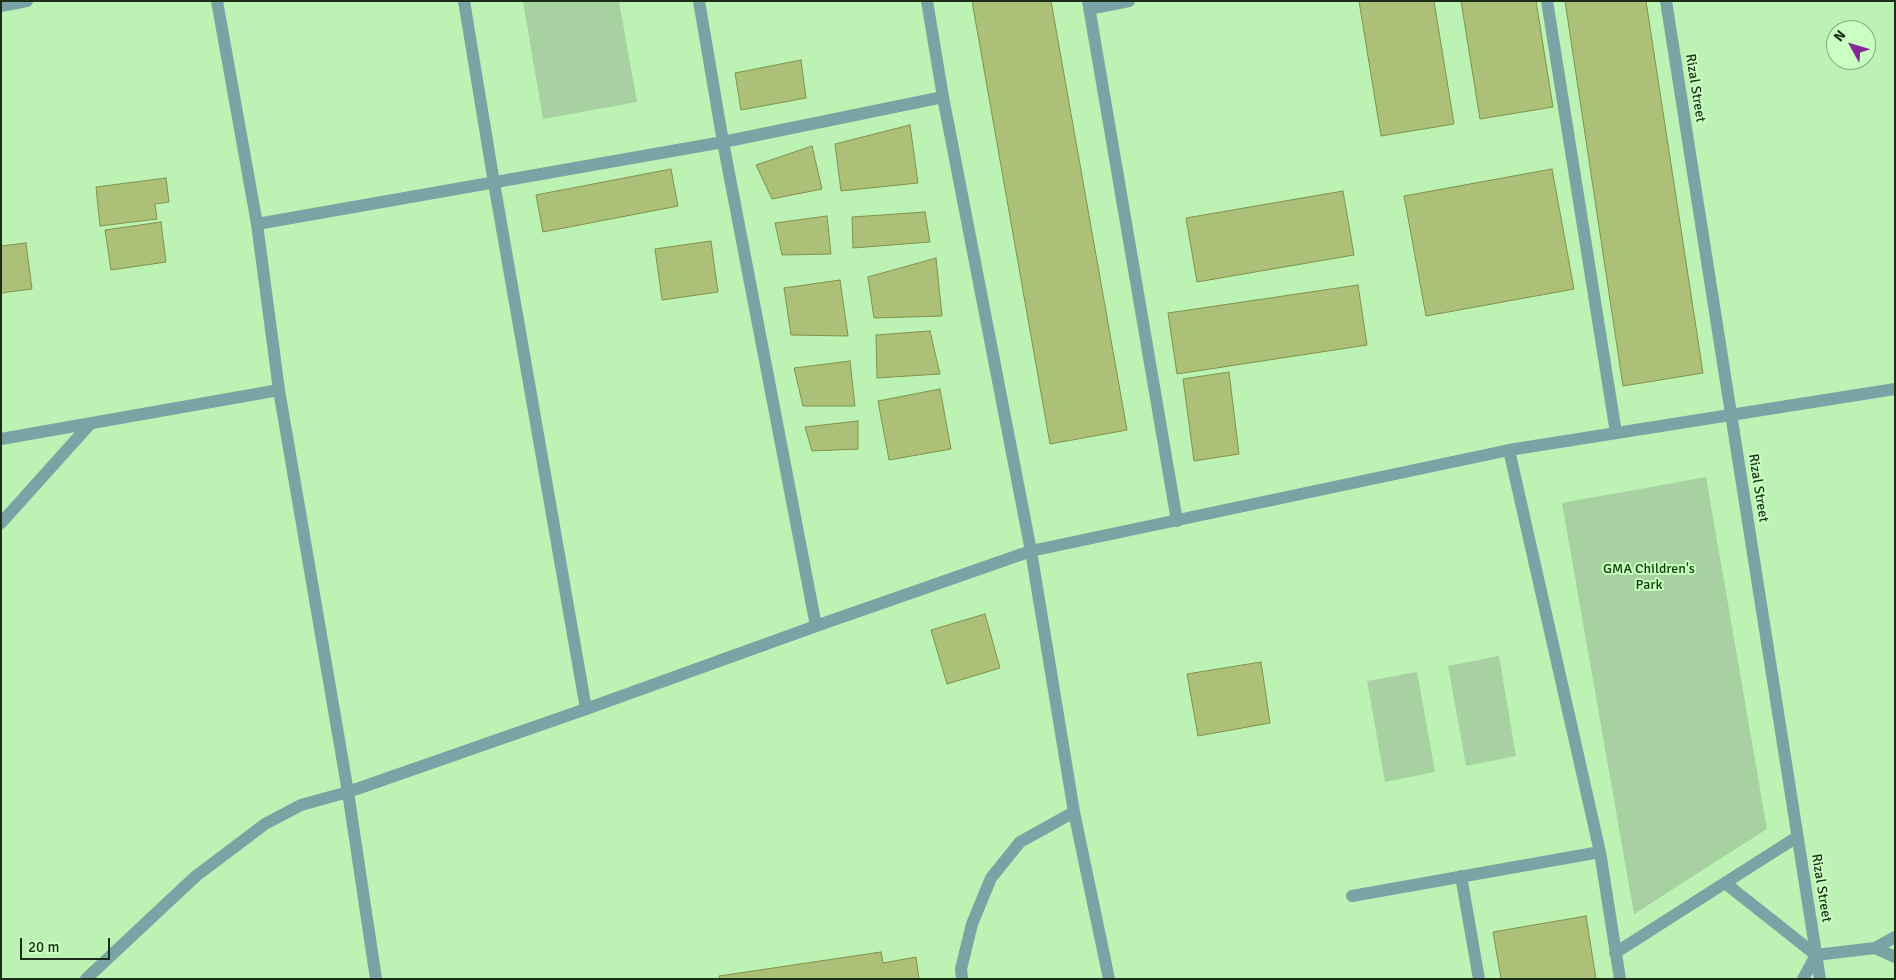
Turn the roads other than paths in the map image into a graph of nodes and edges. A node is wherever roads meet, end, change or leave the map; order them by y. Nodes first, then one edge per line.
1 (27, 1) edge
2 (216, 1) edge
3 (464, 1) edge
4 (698, 1) edge
5 (927, 1) edge
6 (1129, 1) edge
7 (1547, 1) edge
8 (1666, 1) edge
9 (1089, 5) edge
10 (1, 6) edge
11 (943, 97) junction
12 (723, 142) junction
13 (494, 183) junction
14 (257, 224) junction
15 (1895, 389) edge
16 (278, 390) junction
17 (1731, 414) junction
18 (91, 423) junction
19 (1616, 433) junction
20 (1, 439) edge
21 (1509, 450) junction
22 (1177, 520) junction
23 (1, 523) edge
24 (1031, 551) junction
25 (816, 626) junction
26 (586, 709) junction
27 (348, 792) junction
28 (1074, 812) junction
29 (1797, 837) junction
30 (1600, 852) junction
31 (1461, 876) junction
32 (1725, 883) junction
33 (1352, 896) dead end
34 (1895, 937) edge
35 (1876, 948) junction
36 (1616, 953) junction
37 (1816, 955) junction
38 (1895, 957) edge
39 (86, 979) edge
40 (376, 979) edge
41 (962, 979) edge
42 (1109, 979) edge
43 (1479, 979) edge
44 (1620, 979) edge
45 (1803, 979) edge
46 (1820, 979) edge

1 - 10 street
2 - 14 street
3 - 13 street
4 - 12 street
5 - 11 street
6 - 9 street
7 - 19 street
8 - 17 street, Rizal Street
9 - 22 street
11 - 12 street
11 - 24 street
12 - 13 street
12 - 25 street
13 - 14 street
13 - 26 street
14 - 16 street
15 - 17 street
16 - 18 street
16 - 27 street
17 - 19 street
17 - 29 street, Rizal Street
18 - 20 street
18 - 23 street
19 - 21 street
21 - 22 street
21 - 30 street
22 - 24 street
24 - 25 street
24 - 28 street
25 - 26 street
26 - 27 street
27 - 39 street
27 - 40 street
28 - 41 street
28 - 42 street
29 - 32 street
29 - 37 street, Rizal Street
30 - 31 street
30 - 36 street
31 - 33 street
31 - 43 street
32 - 36 street
32 - 37 street
34 - 35 street
35 - 37 street
35 - 38 street
36 - 44 street
37 - 45 street
37 - 46 street, Rizal Street

